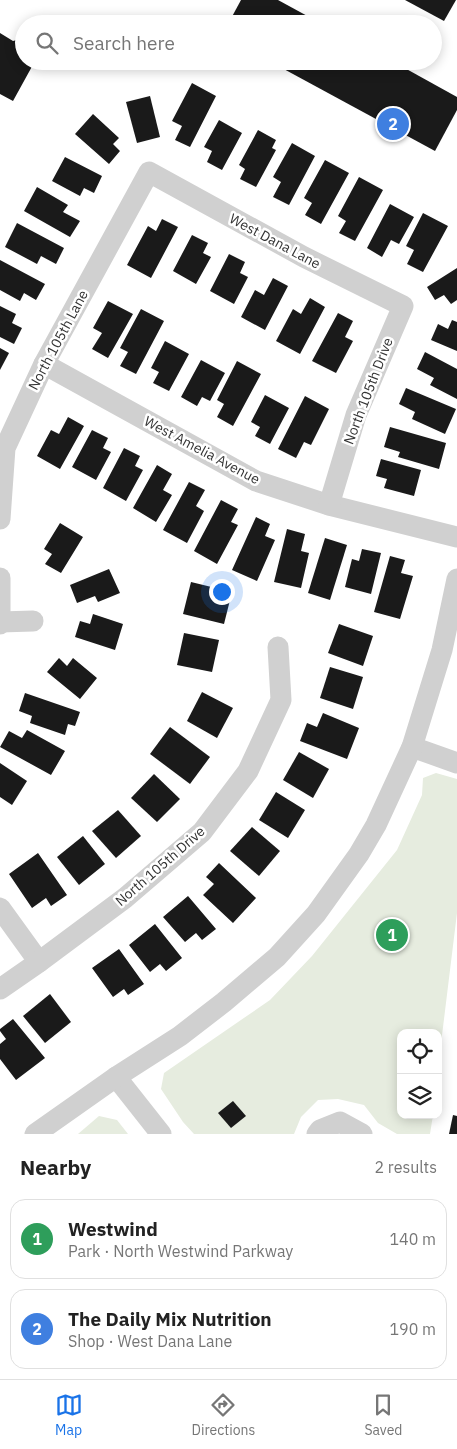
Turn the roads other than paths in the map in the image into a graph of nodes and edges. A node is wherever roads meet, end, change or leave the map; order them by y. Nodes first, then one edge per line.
1 (149, 172) joint
2 (403, 306) joint
3 (44, 364) junction
4 (329, 505) junction
5 (0, 519) edge
6 (457, 537) edge
7 (0, 578) edge
8 (457, 579) edge
9 (33, 621) dead end
10 (0, 623) edge
11 (278, 647) dead end
12 (412, 747) junction
13 (457, 763) edge
14 (0, 908) edge
15 (39, 962) junction
16 (0, 988) edge
17 (116, 1077) junction
18 (36, 1134) edge
19 (162, 1134) edge
20 (317, 1134) edge
21 (362, 1134) edge

1 - 2 street, West Dana Lane
1 - 3 street, North 105th Lane
2 - 4 street, North 105th Drive
3 - 4 street, West Amelia Avenue
3 - 5 street, North 105th Lane
4 - 6 street, West Amelia Avenue
7 - 10 street
8 - 12 street
9 - 10 street
11 - 15 street, North 105th Drive
12 - 13 street
12 - 17 street
14 - 15 street
15 - 16 street, North 105th Drive
17 - 18 street
17 - 19 street
20 - 21 street

